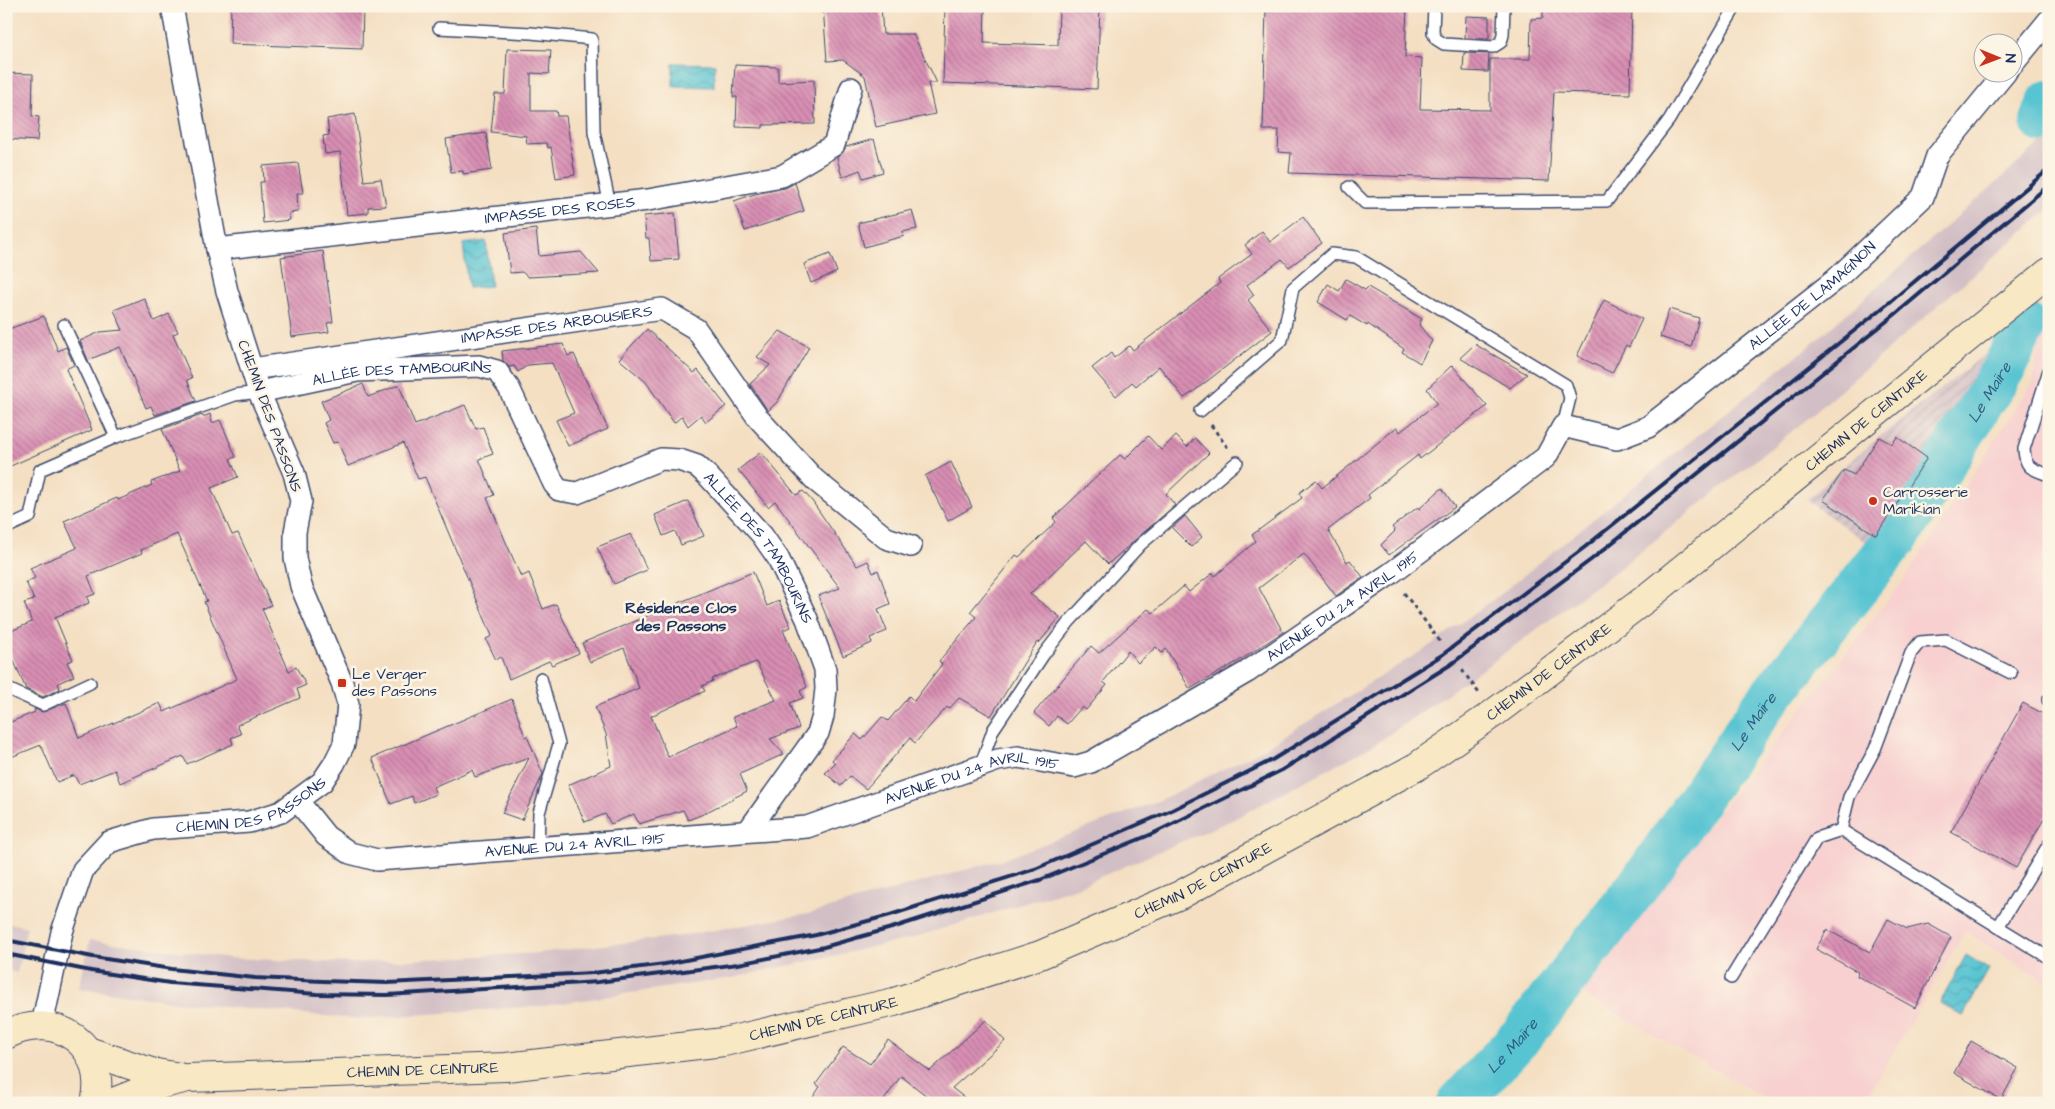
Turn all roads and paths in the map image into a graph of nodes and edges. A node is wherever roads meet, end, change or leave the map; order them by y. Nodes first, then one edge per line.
1 (172, 6) edge
2 (1434, 6) edge
3 (1504, 6) edge
4 (1736, 6) edge
5 (2049, 20) edge
6 (439, 28) dead end
7 (2022, 53) edge
8 (1998, 82) edge
9 (851, 88) dead end
10 (1349, 187) dead end
11 (610, 205) junction
12 (217, 249) junction
13 (2049, 272) edge
14 (64, 325) dead end
15 (252, 369) junction
16 (2049, 370) edge
17 (259, 392) junction
18 (1200, 411) joint
19 (1563, 426) junction
20 (116, 437) junction
21 (1237, 462) joint
22 (2049, 475) edge
23 (6, 528) edge
24 (911, 546) dead end
25 (1390, 574) junction
26 (1442, 644) dead end
27 (2011, 673) dead end
28 (541, 678) dead end
29 (90, 683) dead end
30 (6, 686) edge
31 (980, 767) junction
32 (298, 800) junction
33 (1841, 830) junction
34 (748, 831) junction
35 (2049, 844) edge
36 (538, 849) junction
37 (1998, 927) junction
38 (2049, 958) edge
39 (1731, 978) dead end
40 (42, 1025) junction
41 (6, 1035) edge
42 (88, 1052) junction
43 (188, 1078) junction
44 (95, 1103) edge
45 (111, 1103) edge

1 - 12 street, CHEMIN DES PASSONS
2 - 3 lane
4 - 10 lane
5 - 7 street
6 - 11 lane
8 - 19 street, ALLÉE DE LAMAGNON
9 - 11 street, IMPASSE DES ROSES
11 - 12 street, IMPASSE DES ROSES
12 - 15 street, CHEMIN DES PASSONS
13 - 43 main road, CHEMIN DE CEINTURE
14 - 20 lane
15 - 17 street, CHEMIN DES PASSONS
15 - 24 street, IMPASSE DES ARBOUSIERS
16 - 22 lane
17 - 20 lane
17 - 32 street, CHEMIN DES PASSONS
17 - 34 street, ALLÉE DES TAMBOURINS
18 - 19 lane
18 - 21 path
19 - 25 street, AVENUE DU 24 AVRIL 1915
20 - 23 lane
21 - 31 lane
25 - 26 path
25 - 31 street, AVENUE DU 24 AVRIL 1915
27 - 33 lane
28 - 36 lane
29 - 30 lane
31 - 34 street, AVENUE DU 24 AVRIL 1915
32 - 36 street, AVENUE DU 24 AVRIL 1915
32 - 40 street, CHEMIN DES PASSONS
33 - 37 lane
33 - 39 lane
34 - 36 street, AVENUE DU 24 AVRIL 1915
35 - 37 lane
37 - 38 lane
40 - 41 main road
40 - 42 main road
42 - 43 main road, CHEMIN DE CEINTURE
42 - 44 main road
43 - 45 main road, CHEMIN DE CEINTURE

